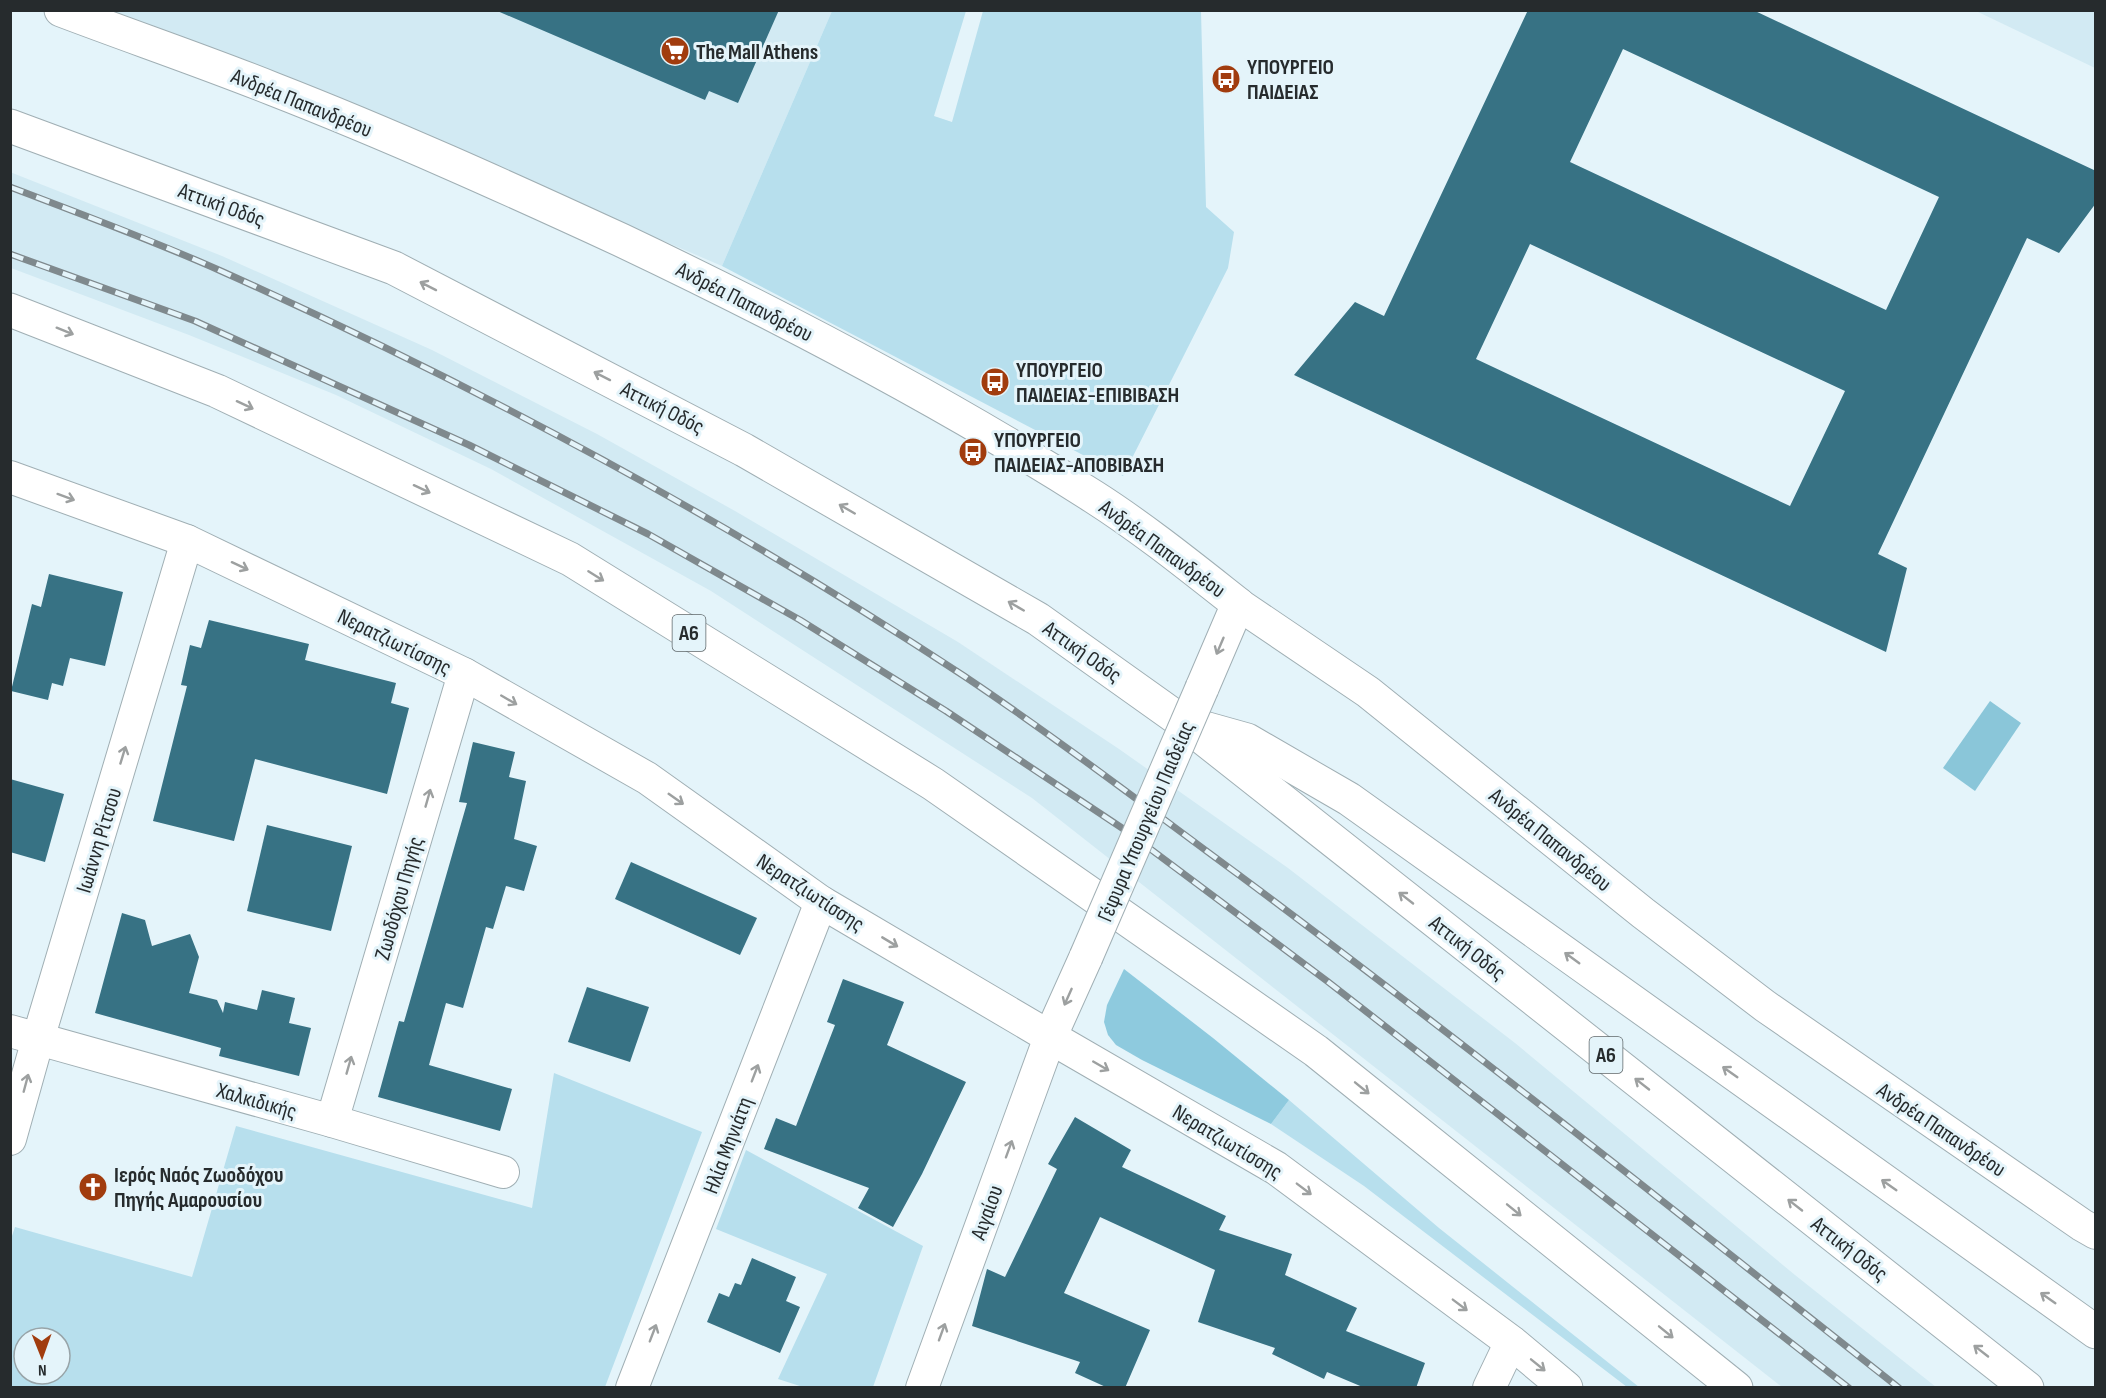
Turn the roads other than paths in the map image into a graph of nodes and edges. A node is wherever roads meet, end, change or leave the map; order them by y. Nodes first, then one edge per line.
1 (61, 10) edge
2 (10, 126) edge
3 (10, 310) edge
4 (10, 477) edge
5 (187, 541) junction
6 (1238, 604) junction
7 (464, 674) junction
8 (1184, 723) junction
9 (821, 902) junction
10 (24, 1035) edge
11 (1050, 1037) junction
12 (332, 1121) junction
13 (10, 1139) edge
14 (503, 1172) dead end
15 (2096, 1233) edge
16 (2096, 1332) edge
17 (1511, 1342) junction
18 (632, 1388) edge
19 (922, 1388) edge
20 (1489, 1388) edge
21 (1566, 1388) edge
22 (1736, 1388) edge
23 (2027, 1388) edge

1 - 6 main road, Ανδρέα Παπανδρέου
8 -> 2 main road, Αττική Οδός / Α6
3 -> 22 main road, Α6
4 -> 5 street, Νερατζιωτίσσης
5 -> 7 street, Νερατζιωτίσσης
10 -> 5 street, Ιωάννη Ρίτσου
6 -> 11 main road, Γέφυρα Υπουργείου Παιδείας, bridge
6 - 15 street, Ανδρέα Παπανδρέου
7 -> 9 street, Νερατζιωτίσσης
12 -> 7 street, Ζωοδόχου Πηγής
16 -> 8 main road
23 -> 8 main road, Αττική Οδός / Α6
9 -> 11 street, Νερατζιωτίσσης
18 -> 9 street, Ηλία Μηνιάτη
10 - 12 street, Χαλκιδικής
13 -> 10 street, Ιωάννη Ρίτσου
11 -> 17 main road, Νερατζιωτίσσης
19 -> 11 street, Αιγαίου
12 - 14 street, Χαλκιδικής
17 - 20 street
17 -> 21 main road, Νερατζιωτίσσης

